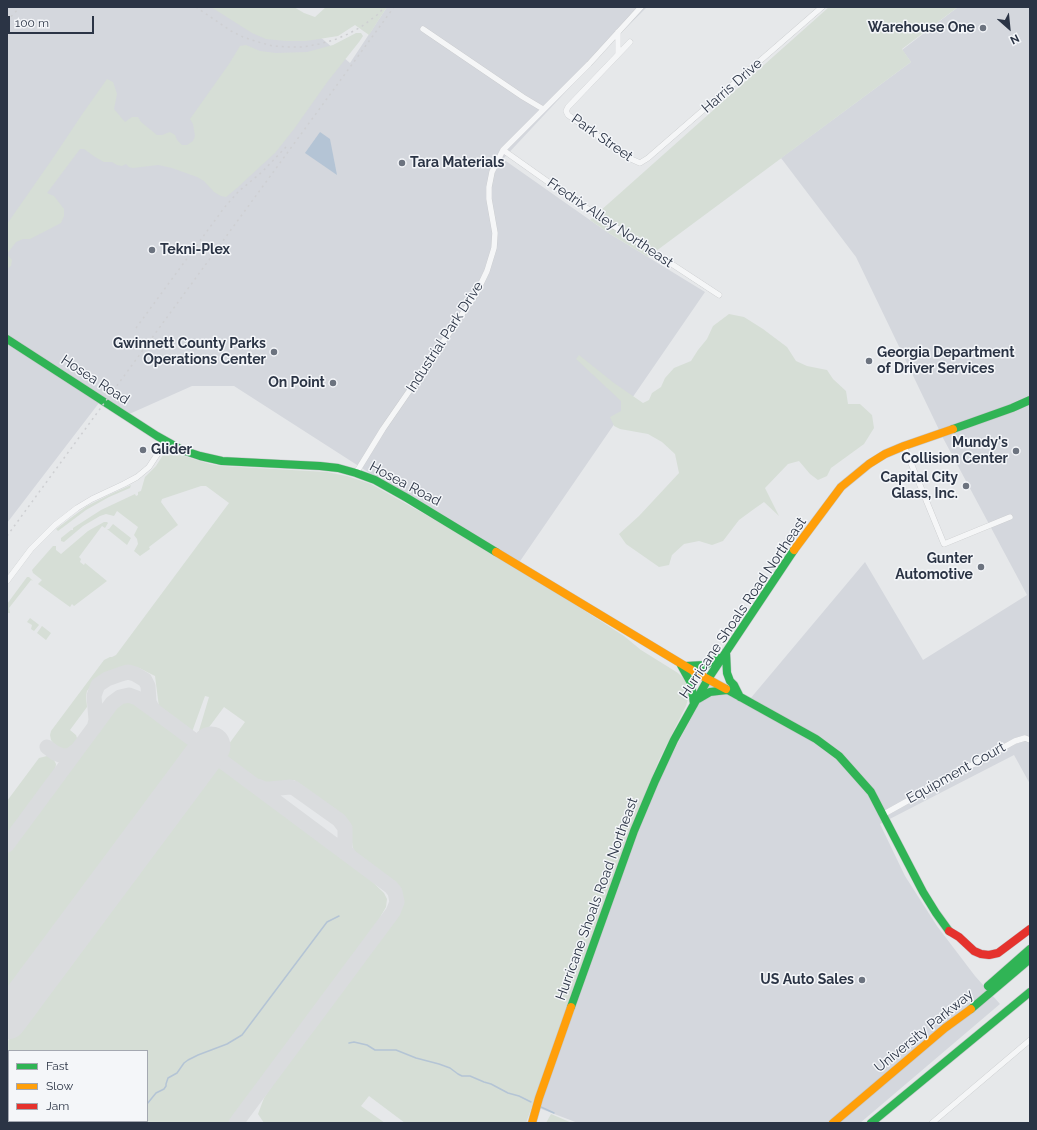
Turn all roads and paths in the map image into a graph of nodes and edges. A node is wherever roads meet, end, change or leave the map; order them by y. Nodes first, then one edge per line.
1 (641, 7) edge
2 (822, 7) edge
3 (423, 29) dead end
4 (618, 32) junction
5 (630, 42) dead end
6 (618, 54) junction
7 (543, 109) junction
8 (503, 150) junction
9 (640, 163) joint
10 (719, 295) dead end
11 (7, 340) edge
12 (1030, 400) edge
13 (166, 441) junction
14 (904, 446) junction
15 (356, 473) junction
16 (1010, 517) dead end
17 (7, 581) edge
18 (725, 654) junction
19 (682, 665) junction
20 (708, 679) junction
21 (727, 690) junction
22 (740, 697) junction
23 (694, 703) junction
24 (1030, 740) edge
25 (884, 814) junction
26 (1030, 929) edge
27 (1030, 949) edge
28 (1030, 959) edge
29 (1030, 992) edge
30 (945, 1028) junction
31 (1030, 1040) edge
32 (532, 1123) edge
33 (834, 1123) edge
34 (871, 1123) edge
35 (932, 1123) edge

1 - 4 street, Industrial Park Drive
2 - 9 street, Harris Drive
3 - 7 street
4 - 6 street
4 - 7 street, Industrial Park Drive
5 - 6 street
6 - 9 street, Park Street
7 - 8 street, Industrial Park Drive
8 - 10 street, Fredrix Alley Northeast
8 - 15 street, Industrial Park Drive
11 - 13 main road, Hosea Road
12 - 14 main road, Hurricane Shoals Road Northeast
13 - 15 main road, Hosea Road
13 - 17 street
14 - 16 street
14 - 18 main road, Hurricane Shoals Road Northeast
15 - 19 main road, Hosea Road
18 - 19 main road
18 - 20 main road, Hurricane Shoals Road Northeast
18 - 22 main road
19 - 20 main road, Hosea Road
19 - 23 main road
20 - 21 main road, Hosea Road
20 - 23 main road, Hurricane Shoals Road Northeast
21 - 22 main road, Hosea Road
21 - 23 main road
22 - 25 main road, Hosea Road
23 - 32 main road, Hurricane Shoals Road Northeast
24 - 25 street, Equipment Court
25 - 26 main road, Hosea Road
27 - 30 main road
28 - 30 main road, University Parkway
29 - 34 main road
30 - 33 main road, University Parkway
31 - 35 street

